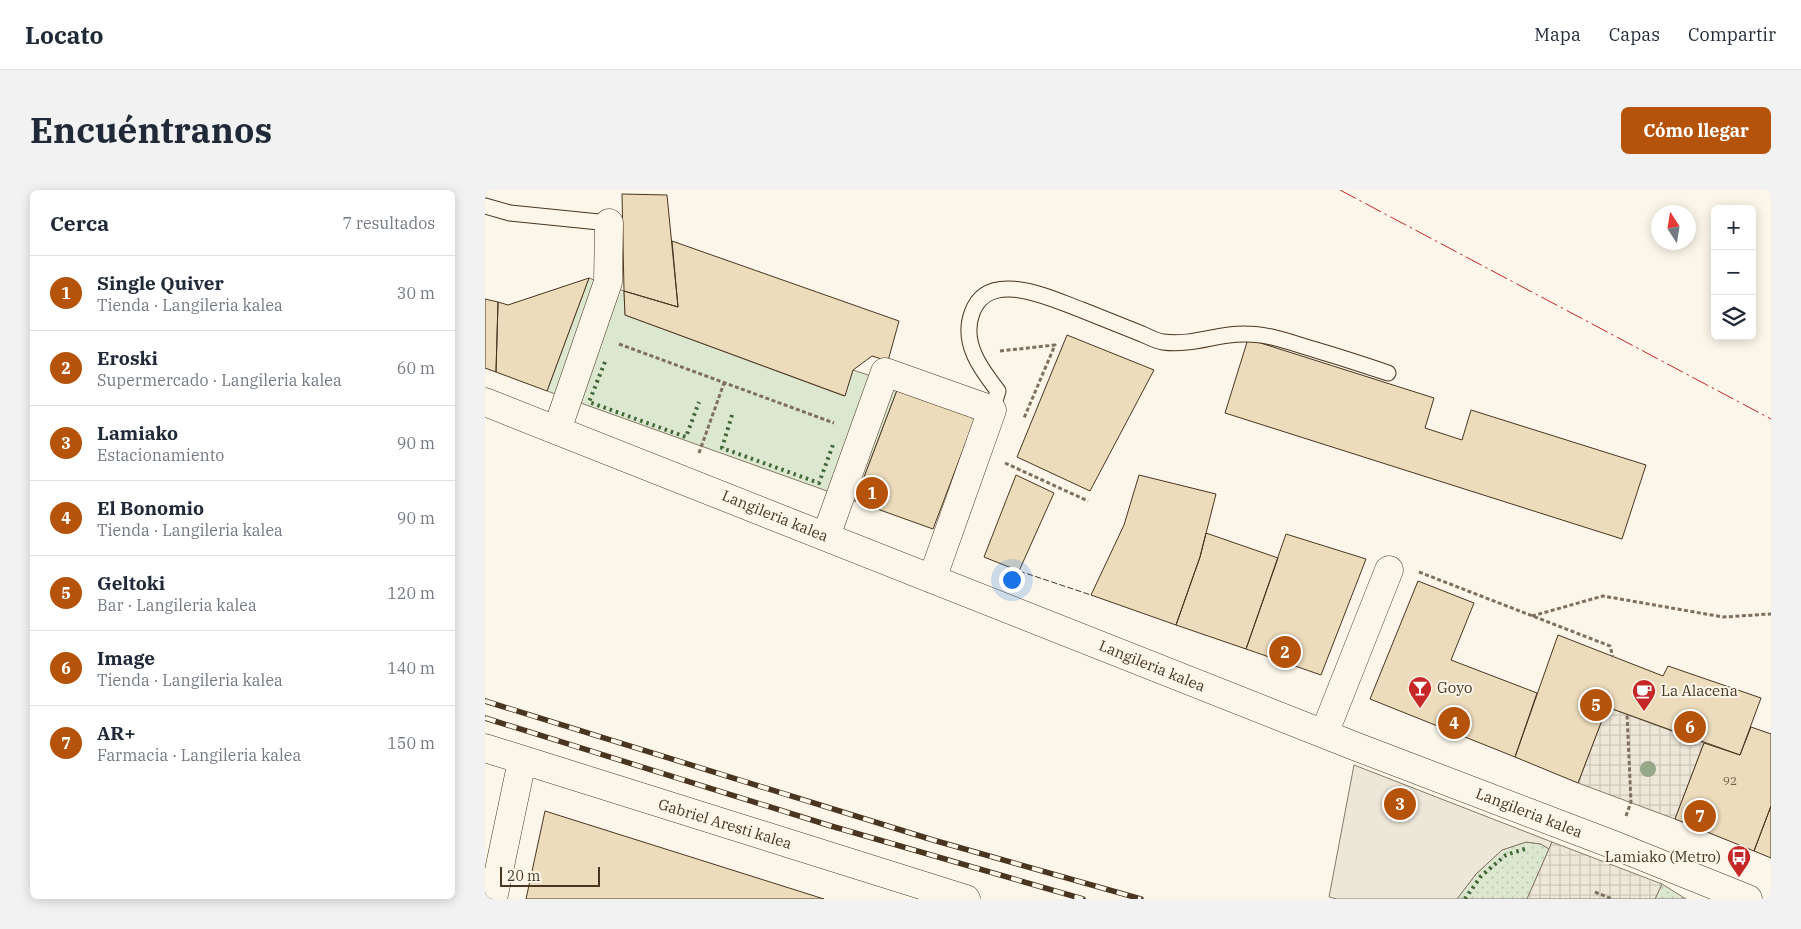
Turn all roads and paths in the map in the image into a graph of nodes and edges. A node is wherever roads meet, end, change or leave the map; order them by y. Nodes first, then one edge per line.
1 (485, 206) edge
2 (609, 223) joint
3 (590, 334) junction
4 (974, 354) junction
5 (1388, 373) dead end
6 (724, 383) junction
7 (485, 402) edge
8 (992, 410) junction
9 (1023, 419) dead end
10 (557, 430) junction
11 (863, 434) junction
12 (1005, 462) dead end
13 (689, 482) junction
14 (1088, 501) dead end
15 (826, 536) junction
16 (1389, 570) joint
17 (931, 578) junction
18 (1771, 614) edge
19 (1532, 616) junction
20 (1613, 656) dead end
21 (1627, 714) dead end
22 (1324, 734) junction
23 (485, 748) edge
24 (522, 761) junction
25 (1624, 824) dead end
26 (1595, 892) dead end
27 (493, 899) edge
28 (966, 899) edge
29 (1612, 899) edge
30 (1748, 899) edge

1 - 2 lane
2 - 3 street
3 - 6 path
3 - 10 street
4 - 5 lane
4 - 8 lane
4 - 9 path
6 - 11 path
6 - 13 path
7 - 10 street, Langileria kalea
8 - 11 street
8 - 17 street
10 - 13 street, Langileria kalea
11 - 15 street
12 - 14 path
13 - 15 street, Langileria kalea
15 - 17 street, Langileria kalea
16 - 19 path
16 - 22 street
17 - 22 street, Langileria kalea
18 - 19 path
19 - 20 path
21 - 25 path
22 - 30 street, Langileria kalea
23 - 24 street, Gabriel Aresti kalea
24 - 27 street
24 - 28 street, Gabriel Aresti kalea
26 - 29 path

